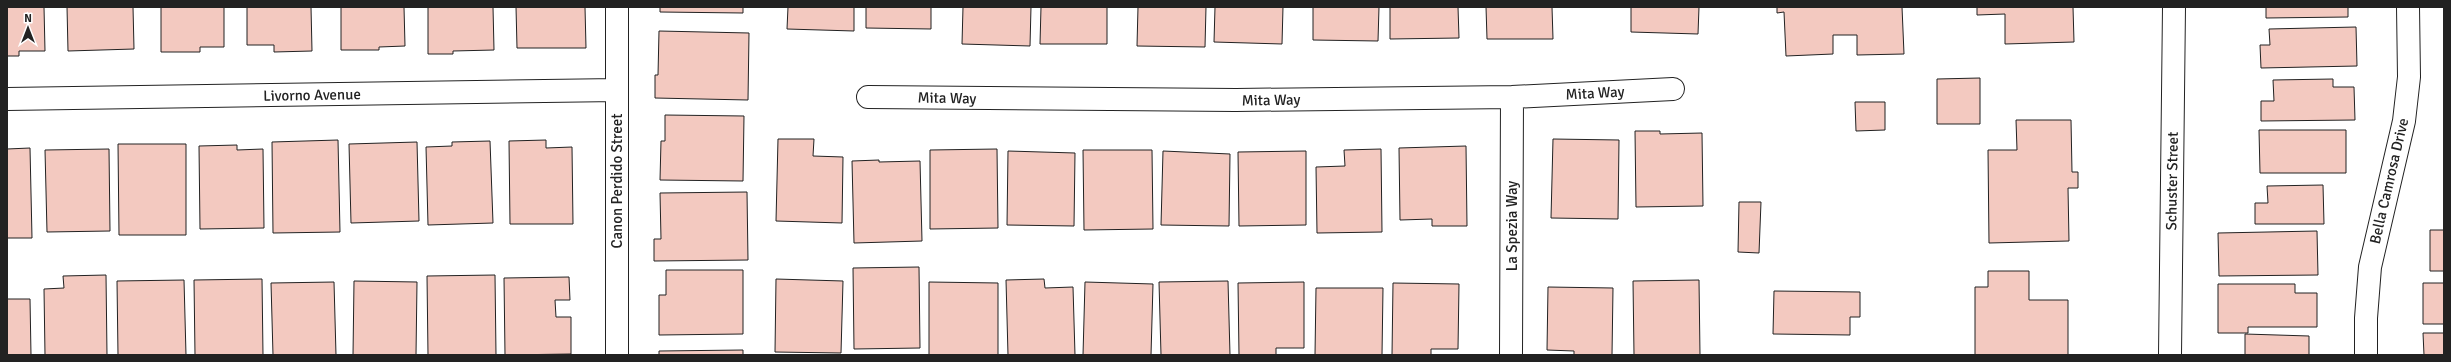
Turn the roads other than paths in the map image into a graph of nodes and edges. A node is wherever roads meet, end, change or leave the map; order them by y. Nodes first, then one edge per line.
1 (616, 7) edge
2 (2174, 7) edge
3 (2408, 7) edge
4 (1673, 89) dead end
5 (616, 90) junction
6 (868, 97) dead end
7 (1512, 97) junction
8 (7, 99) edge
9 (616, 355) edge
10 (1511, 355) edge
11 (2170, 355) edge
12 (2366, 355) edge

1 - 5 street, Canon Perdido Street
2 - 11 street, Schuster Street
3 - 12 street, Bella Camrosa Drive
4 - 7 street, Mita Way
5 - 8 street, Livorno Avenue
5 - 9 street, Canon Perdido Street
6 - 7 street, Mita Way
7 - 10 street, La Spezia Way

